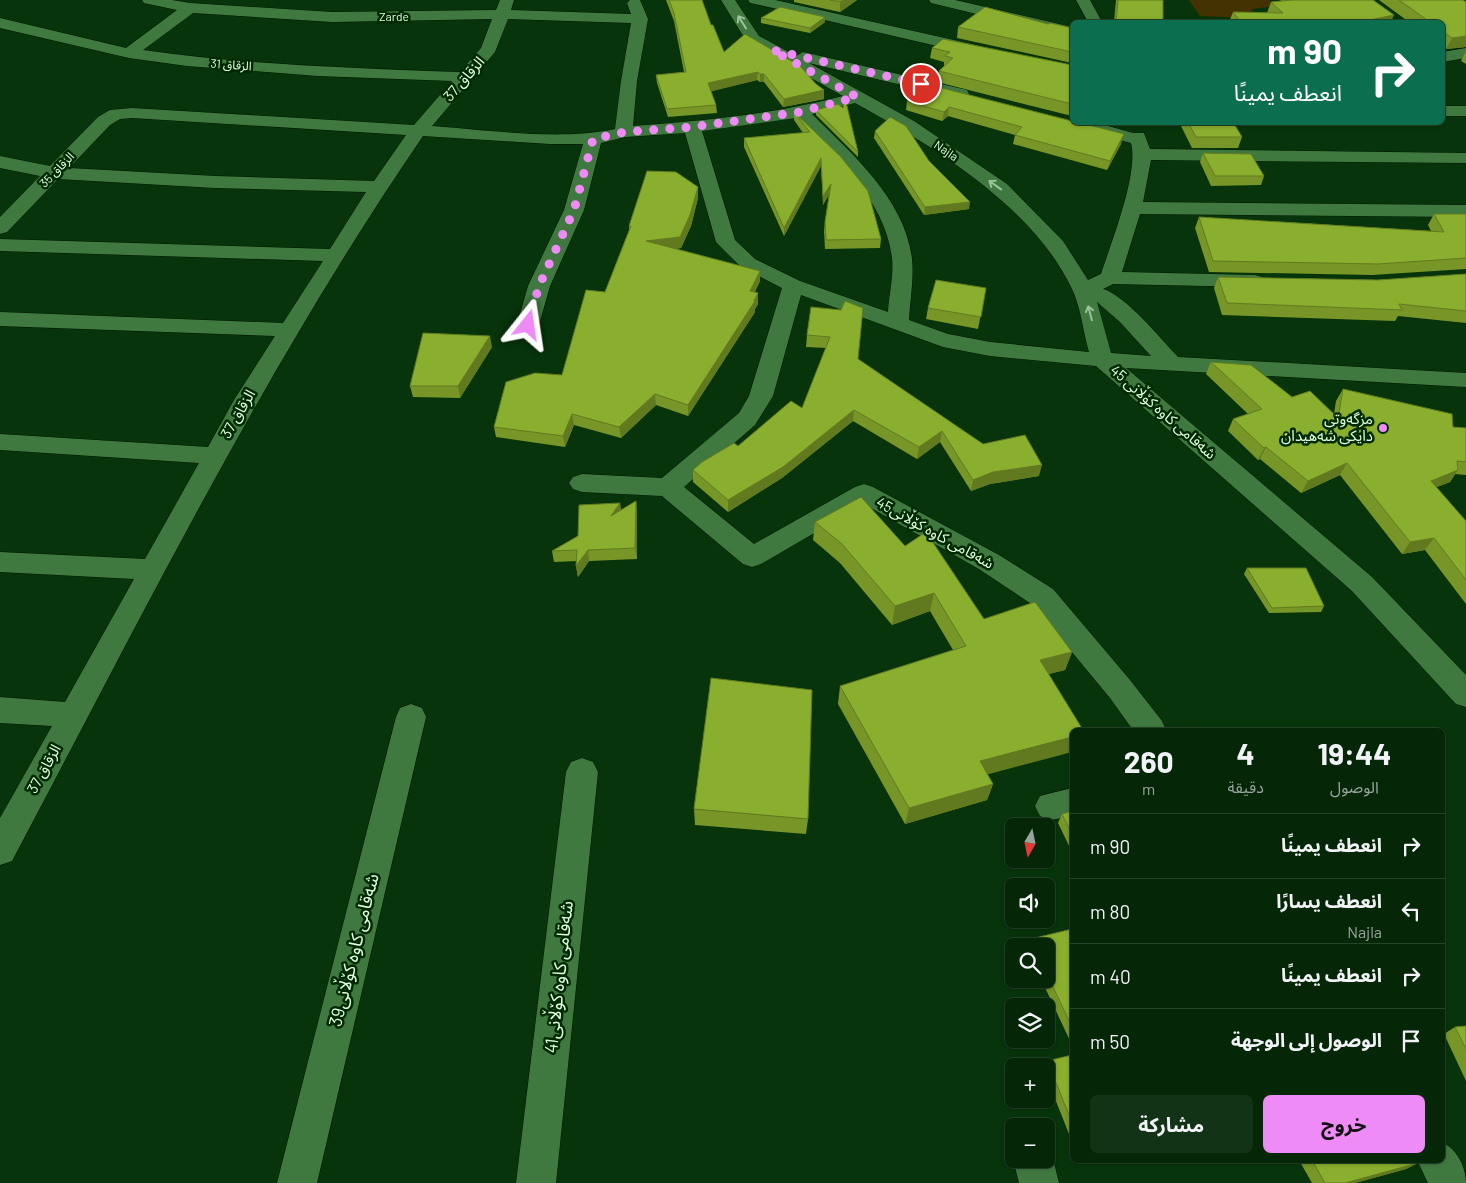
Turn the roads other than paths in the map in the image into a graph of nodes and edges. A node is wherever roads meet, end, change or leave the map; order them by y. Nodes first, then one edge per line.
1 (149, 0) edge
2 (357, 0) edge
3 (634, 0) edge
4 (728, 0) edge
5 (755, 0) edge
6 (936, 0) edge
7 (1083, 0) edge
8 (504, 7) edge
9 (190, 8) junction
10 (350, 17) junction
11 (640, 19) junction
12 (1093, 20) edge
13 (0, 23) edge
14 (1070, 32) edge
15 (772, 50) junction
16 (1466, 52) edge
17 (129, 53) junction
18 (996, 54) edge
19 (1445, 56) edge
20 (466, 76) junction
21 (857, 97) junction
22 (979, 99) edge
23 (1445, 111) edge
24 (1466, 111) edge
25 (800, 112) junction
26 (1081, 125) edge
27 (692, 127) junction
28 (419, 130) junction
29 (623, 132) junction
30 (593, 139) junction
31 (1139, 139) edge
32 (1466, 158) edge
33 (0, 162) edge
34 (56, 173) junction
35 (379, 188) junction
36 (1131, 208) junction
37 (1466, 211) edge
38 (0, 228) edge
39 (0, 245) edge
40 (337, 255) junction
41 (1110, 278) junction
42 (1275, 281) edge
43 (793, 285) junction
44 (1083, 290) junction
45 (0, 319) edge
46 (898, 322) junction
47 (528, 325) dead end
48 (289, 330) junction
49 (1102, 360) junction
50 (1170, 362) junction
51 (1466, 380) edge
52 (0, 442) edge
53 (215, 456) junction
54 (582, 483) dead end
55 (668, 487) junction
56 (0, 562) edge
57 (153, 570) junction
58 (1466, 695) edge
59 (0, 710) edge
60 (74, 715) junction
61 (411, 717) dead end
62 (1149, 728) edge
63 (582, 772) dead end
64 (0, 850) edge
65 (1439, 1163) edge
66 (1035, 1168) edge
67 (297, 1183) edge
68 (536, 1183) edge
69 (1039, 1183) edge
70 (1450, 1183) edge

1 - 9 street, Zarde
2 - 10 street
3 - 11 street
15 -> 4 street, Najla
5 - 18 street
6 - 14 street
7 - 12 street
8 - 10 street, Zarde
8 - 11 street, Zarde
8 - 20 street, الزقاق 37
9 - 10 street, Zarde
9 - 17 street
11 - 29 street
13 - 17 street, الزقاق 31
15 - 21 street, Najla
15 - 22 street
16 - 19 street
17 - 20 street, الزقاق 31
20 - 28 street, الزقاق 37
21 - 25 street
44 -> 21 street, Najla
23 - 24 street
25 - 27 street
25 - 46 street
26 - 31 street
27 - 29 street
27 - 43 street
28 - 30 street
28 - 34 street, الزقاق 35
28 - 35 street, الزقاق 37
29 - 30 street
30 - 47 street
31 - 32 street
31 - 36 street
33 - 34 street
34 - 35 street
34 - 38 street, الزقاق 35
35 - 40 street, الزقاق 37
36 - 37 street
36 - 41 street
39 - 40 street
40 - 48 street, الزقاق 37
41 - 42 street
41 - 44 street
43 - 46 street
43 - 55 street
49 -> 44 street, Najla
44 - 50 street
45 - 48 street
46 - 49 street
48 - 53 street, الزقاق 37
49 - 50 street, شەقامی کاوە کۆڵانی 45
49 - 58 street, شەقامی کاوە کۆڵانی 45
50 - 51 street, شەقامی کاوە کۆڵانی 45
52 - 53 street
53 - 57 street, الزقاق 37
54 - 55 street
55 - 62 street, شەقامی کاوە کۆڵانی45
56 - 57 street
57 - 60 street, الزقاق 37
59 - 60 street
60 - 64 street, الزقاق 37
61 - 67 street, شەقامی کاوە کۆڵانی39
63 - 68 street, شەقامی کاوە کۆڵانی41
65 - 70 street
66 - 69 street

